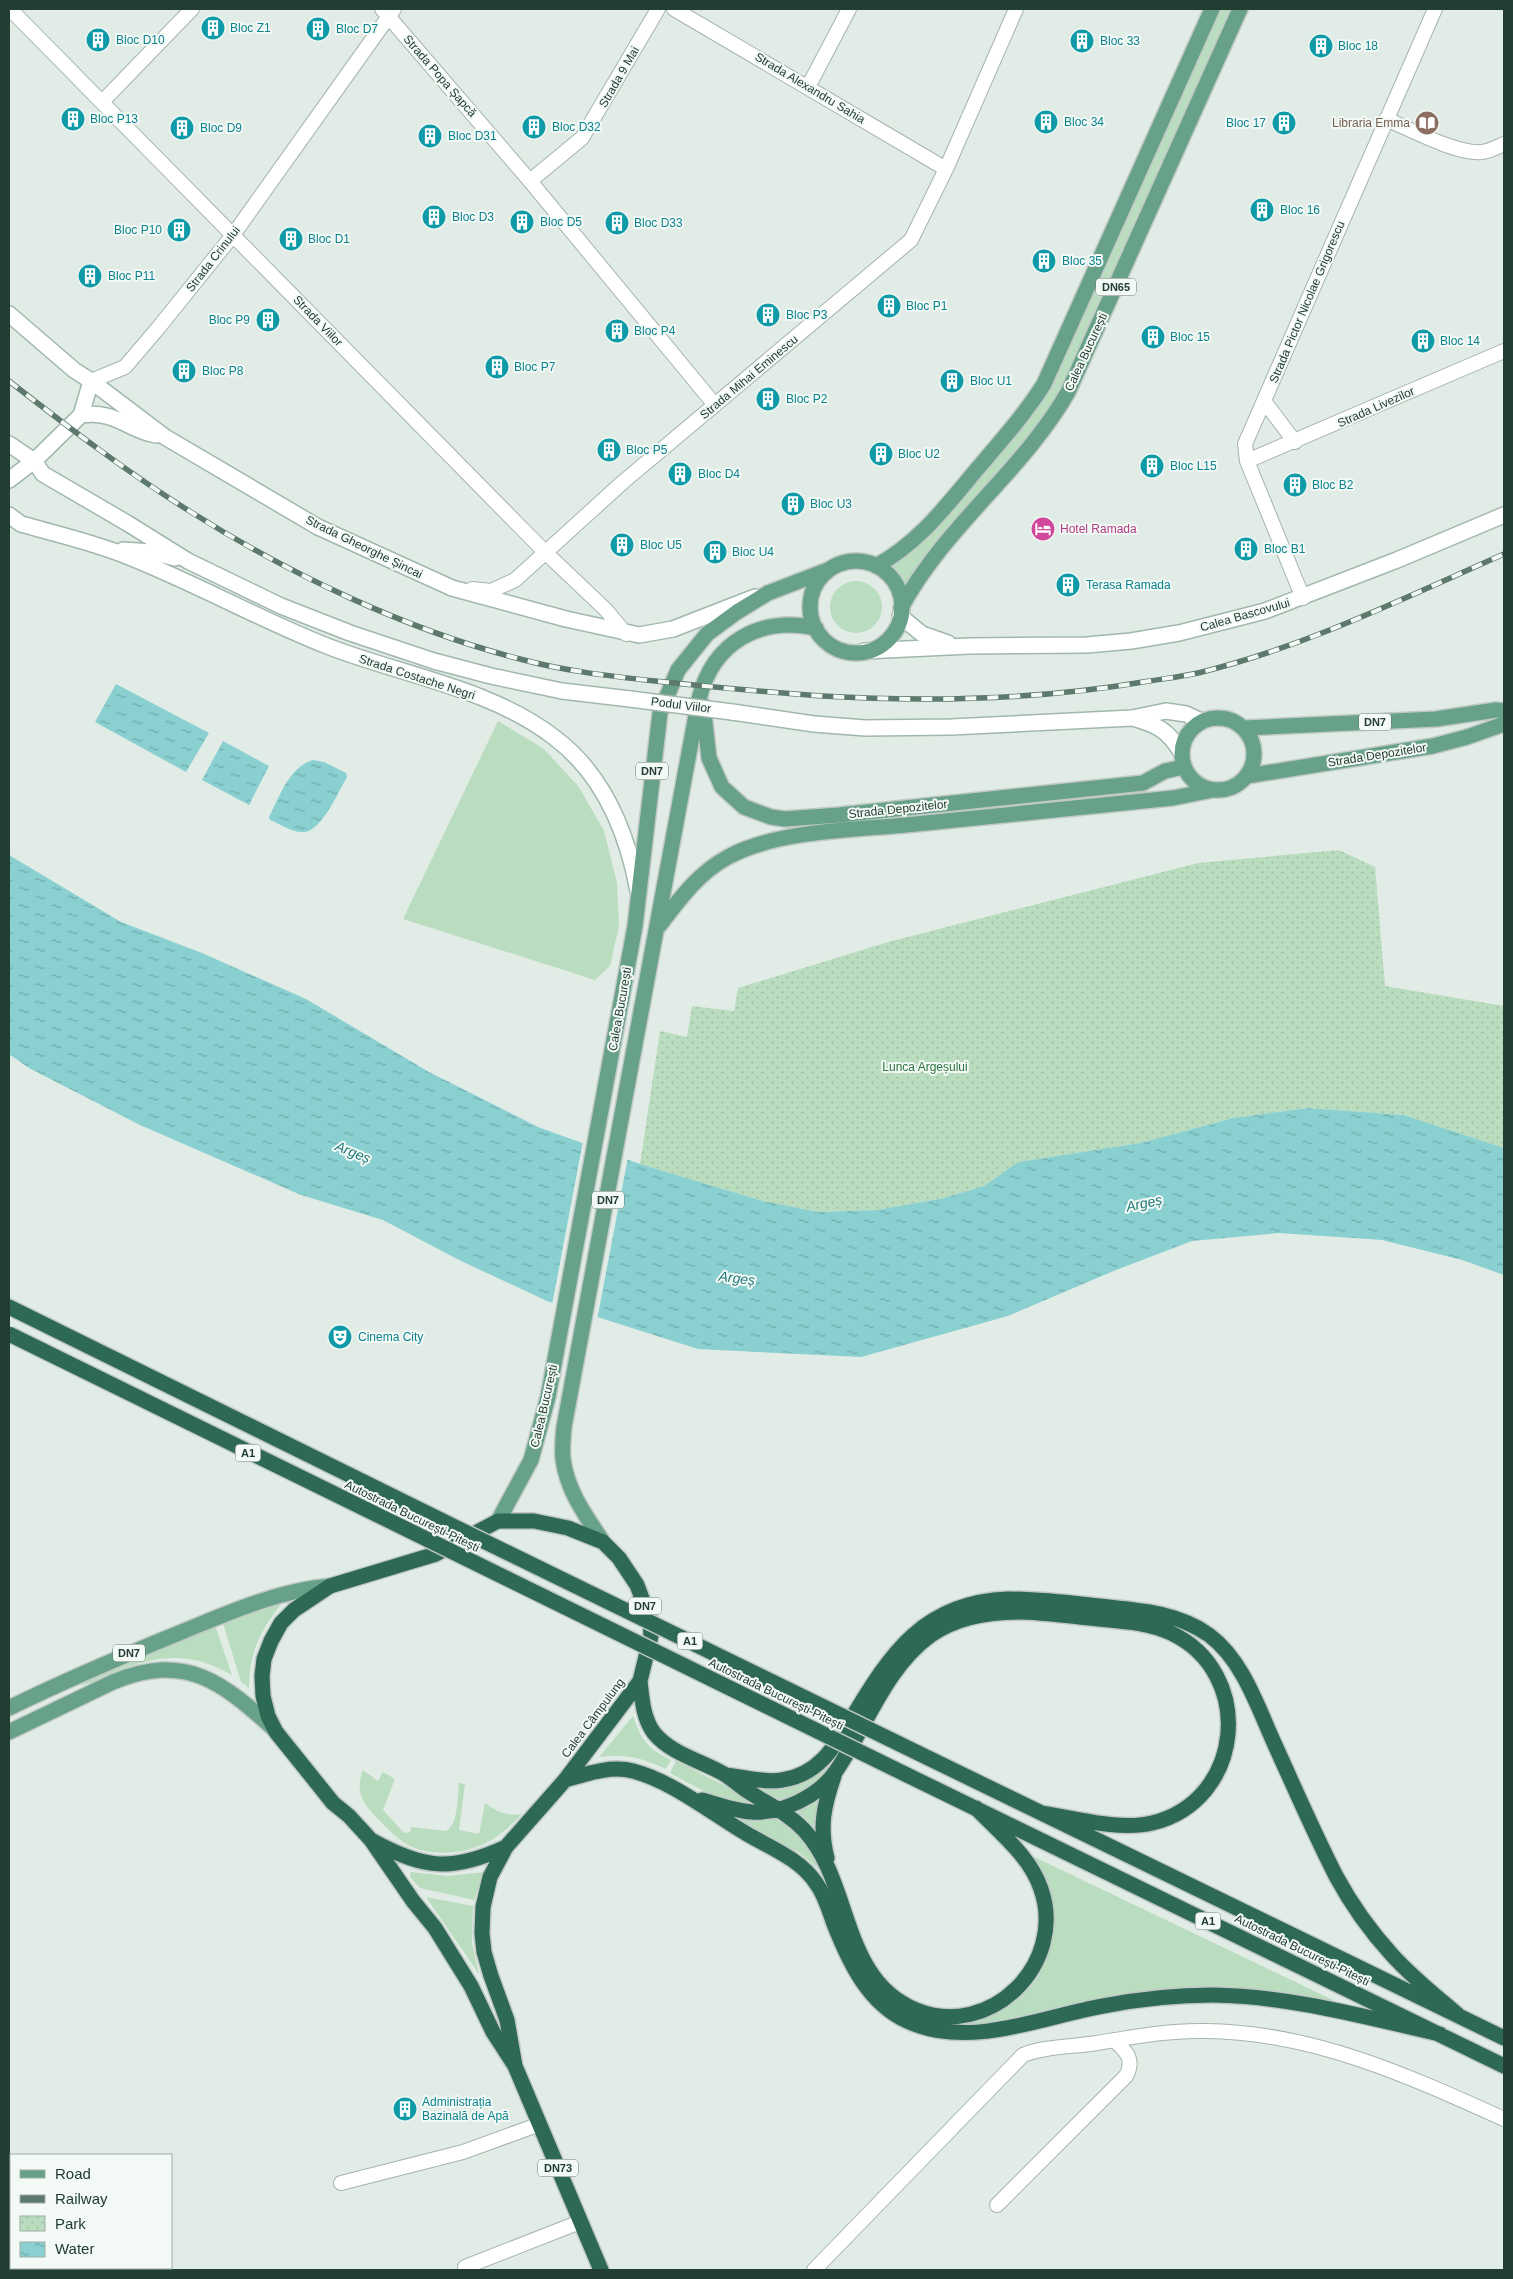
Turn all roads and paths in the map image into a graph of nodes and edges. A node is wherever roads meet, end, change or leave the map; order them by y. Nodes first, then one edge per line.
1 (10, 9) edge
2 (192, 9) edge
3 (658, 9) edge
4 (674, 9) edge
5 (849, 9) edge
6 (1016, 9) edge
7 (1212, 9) edge
8 (1240, 9) edge
9 (1436, 9) edge
10 (389, 12) edge
11 (808, 86) junction
12 (102, 102) junction
13 (1386, 119) junction
14 (1504, 144) edge
15 (946, 169) junction
16 (530, 181) junction
17 (233, 235) junction
18 (9, 314) edge
19 (1504, 351) edge
20 (92, 381) junction
21 (1264, 401) junction
22 (716, 405) junction
23 (81, 415) junction
24 (165, 437) junction
25 (1295, 442) junction
26 (9, 444) edge
27 (34, 461) junction
28 (1247, 461) junction
29 (9, 480) edge
30 (9, 515) edge
31 (1504, 515) edge
32 (109, 549) junction
33 (545, 552) junction
34 (188, 561) junction
35 (876, 566) junction
36 (828, 570) junction
37 (452, 588) junction
38 (768, 593) junction
39 (1303, 598) junction
40 (901, 612) junction
41 (816, 628) junction
42 (626, 634) junction
43 (970, 646) junction
44 (864, 652) junction
45 (702, 686) junction
46 (630, 699) joint
47 (1504, 711) edge
48 (1132, 718) junction
49 (1202, 721) junction
50 (1504, 724) edge
51 (1244, 728) junction
52 (1182, 760) junction
53 (1247, 776) junction
54 (1213, 790) junction
55 (638, 894) junction
56 (658, 928) junction
57 (9, 1307) edge
58 (9, 1334) edge
59 (498, 1521) junction
60 (603, 1542) junction
61 (330, 1586) junction
62 (640, 1681) junction
63 (11, 1707) edge
64 (9, 1732) edge
65 (276, 1732) junction
66 (835, 1773) junction
67 (726, 1774) junction
68 (565, 1780) junction
69 (680, 1792) junction
70 (976, 1808) junction
71 (779, 1809) junction
72 (1041, 1813) junction
73 (371, 1840) junction
74 (506, 1847) junction
75 (832, 1876) junction
76 (1458, 2015) junction
77 (1440, 2034) junction
78 (1504, 2038) edge
79 (1114, 2040) junction
80 (515, 2066) junction
81 (1504, 2066) edge
82 (1504, 2119) edge
83 (540, 2124) junction
84 (341, 2183) dead end
85 (997, 2205) dead end
86 (580, 2222) junction
87 (465, 2267) dead end
88 (601, 2270) edge
89 (814, 2270) edge

1 - 12 street, Strada Viilor
2 - 12 street
3 - 16 street, Strada 9 Mai
4 - 11 street, Strada Alexandru Sahia
5 - 11 street
6 - 15 street, Strada Mihai Eminescu
7 - 35 main road, Calea București / DN65
8 - 40 main road, Calea București / DN65
9 - 13 street, Strada Pictor Nicolae Grigorescu
10 - 16 street, Strada Popa Șapcă
10 - 17 street, Strada Crinului
11 - 15 street, Strada Alexandru Sahia
12 - 17 street, Strada Viilor
13 - 14 street
13 - 21 street, Strada Pictor Nicolae Grigorescu
15 - 22 street, Strada Mihai Eminescu
16 - 22 street, Strada Popa Șapcă
17 - 20 street, Strada Crinului
17 - 33 street, Strada Viilor
18 - 20 main road, Strada Gheorghe Șincai
19 - 25 street, Strada Livezilor
20 - 23 main road
20 - 24 main road, Strada Gheorghe Șincai
21 - 25 street
21 - 28 street, Strada Pictor Nicolae Grigorescu
22 - 33 street, Strada Mihai Eminescu
23 - 24 main road
23 - 27 main road
24 - 37 main road, Strada Gheorghe Șincai
25 - 28 street, Strada Livezilor
26 - 27 main road, Strada Costache Negri
27 - 29 main road
27 - 34 main road, Strada Costache Negri
28 - 39 street, Strada Pictor Nicolae Grigorescu
30 - 32 main road, Strada Costache Negri
31 - 39 main road, Calea Bascovului
32 - 34 main road, Strada Costache Negri
32 - 55 main road, Strada Costache Negri
33 - 37 street, Strada Mihai Eminescu
33 - 42 street, Strada Viilor
34 - 46 main road, Strada Costache Negri
35 - 36 main road, DN7
35 - 40 main road, DN7
36 - 38 main road, Calea București / DN7
36 - 41 main road
37 - 42 main road, Strada Gheorghe Șincai
38 - 42 main road, Strada Gheorghe Șincai
38 - 55 main road, Calea București / DN7
39 - 43 main road, Calea Bascovului
40 - 43 main road, Calea Bascovului
40 - 44 main road
41 - 44 main road
41 - 45 main road, Calea București / DN7
43 - 44 main road, Calea Bascovului
45 - 52 main road, Strada Depozitelor
45 - 56 main road, Calea București / DN7
46 - 48 main road, Podul Viilor, bridge
47 - 51 main road, DN7
48 - 49 main road
48 - 52 main road
49 - 51 main road, DN7
49 - 52 main road
50 - 53 main road, Strada Depozitelor / DN7
51 - 53 main road
52 - 54 main road
53 - 54 main road, DN7
54 - 56 main road, Strada Depozitelor / DN7
55 - 59 main road, Calea București / DN7
56 - 60 main road, Calea București / DN7
57 - 72 highway, Autostrada București-Pitești / A1, bridge
58 - 70 highway, Autostrada București-Pitești / A1, bridge
59 - 60 highway, Calea Câmpulung / DN7
59 - 61 highway, Calea Câmpulung / DN7
60 - 62 highway, Calea Câmpulung / DN7
61 - 63 main road, DN7
61 - 65 highway, DN7
62 - 67 highway
62 - 68 highway, Calea Câmpulung / DN7
64 - 65 main road, DN7
65 - 73 highway, Calea Câmpulung / DN7
66 - 71 highway
66 - 72 highway
66 - 75 highway
67 - 71 highway
67 - 76 highway
68 - 69 highway
68 - 74 highway, Calea Câmpulung / DN7
69 - 71 highway
69 - 77 highway
70 - 75 highway
70 - 77 highway, Autostrada București-Pitești / A1
71 - 75 highway
72 - 76 highway, Autostrada București-Pitești / A1
73 - 74 highway, DN7
73 - 80 highway, Calea Câmpulung
74 - 80 highway, Calea Câmpulung
76 - 78 highway, Autostrada București-Pitești / A1
77 - 81 highway, Autostrada București-Pitești / A1
79 - 82 street
79 - 85 street
79 - 89 street
80 - 83 highway, Calea Câmpulung / DN73
83 - 84 street
83 - 86 highway, Calea Câmpulung / DN73
86 - 87 street
86 - 88 highway, Calea Câmpulung / DN73

